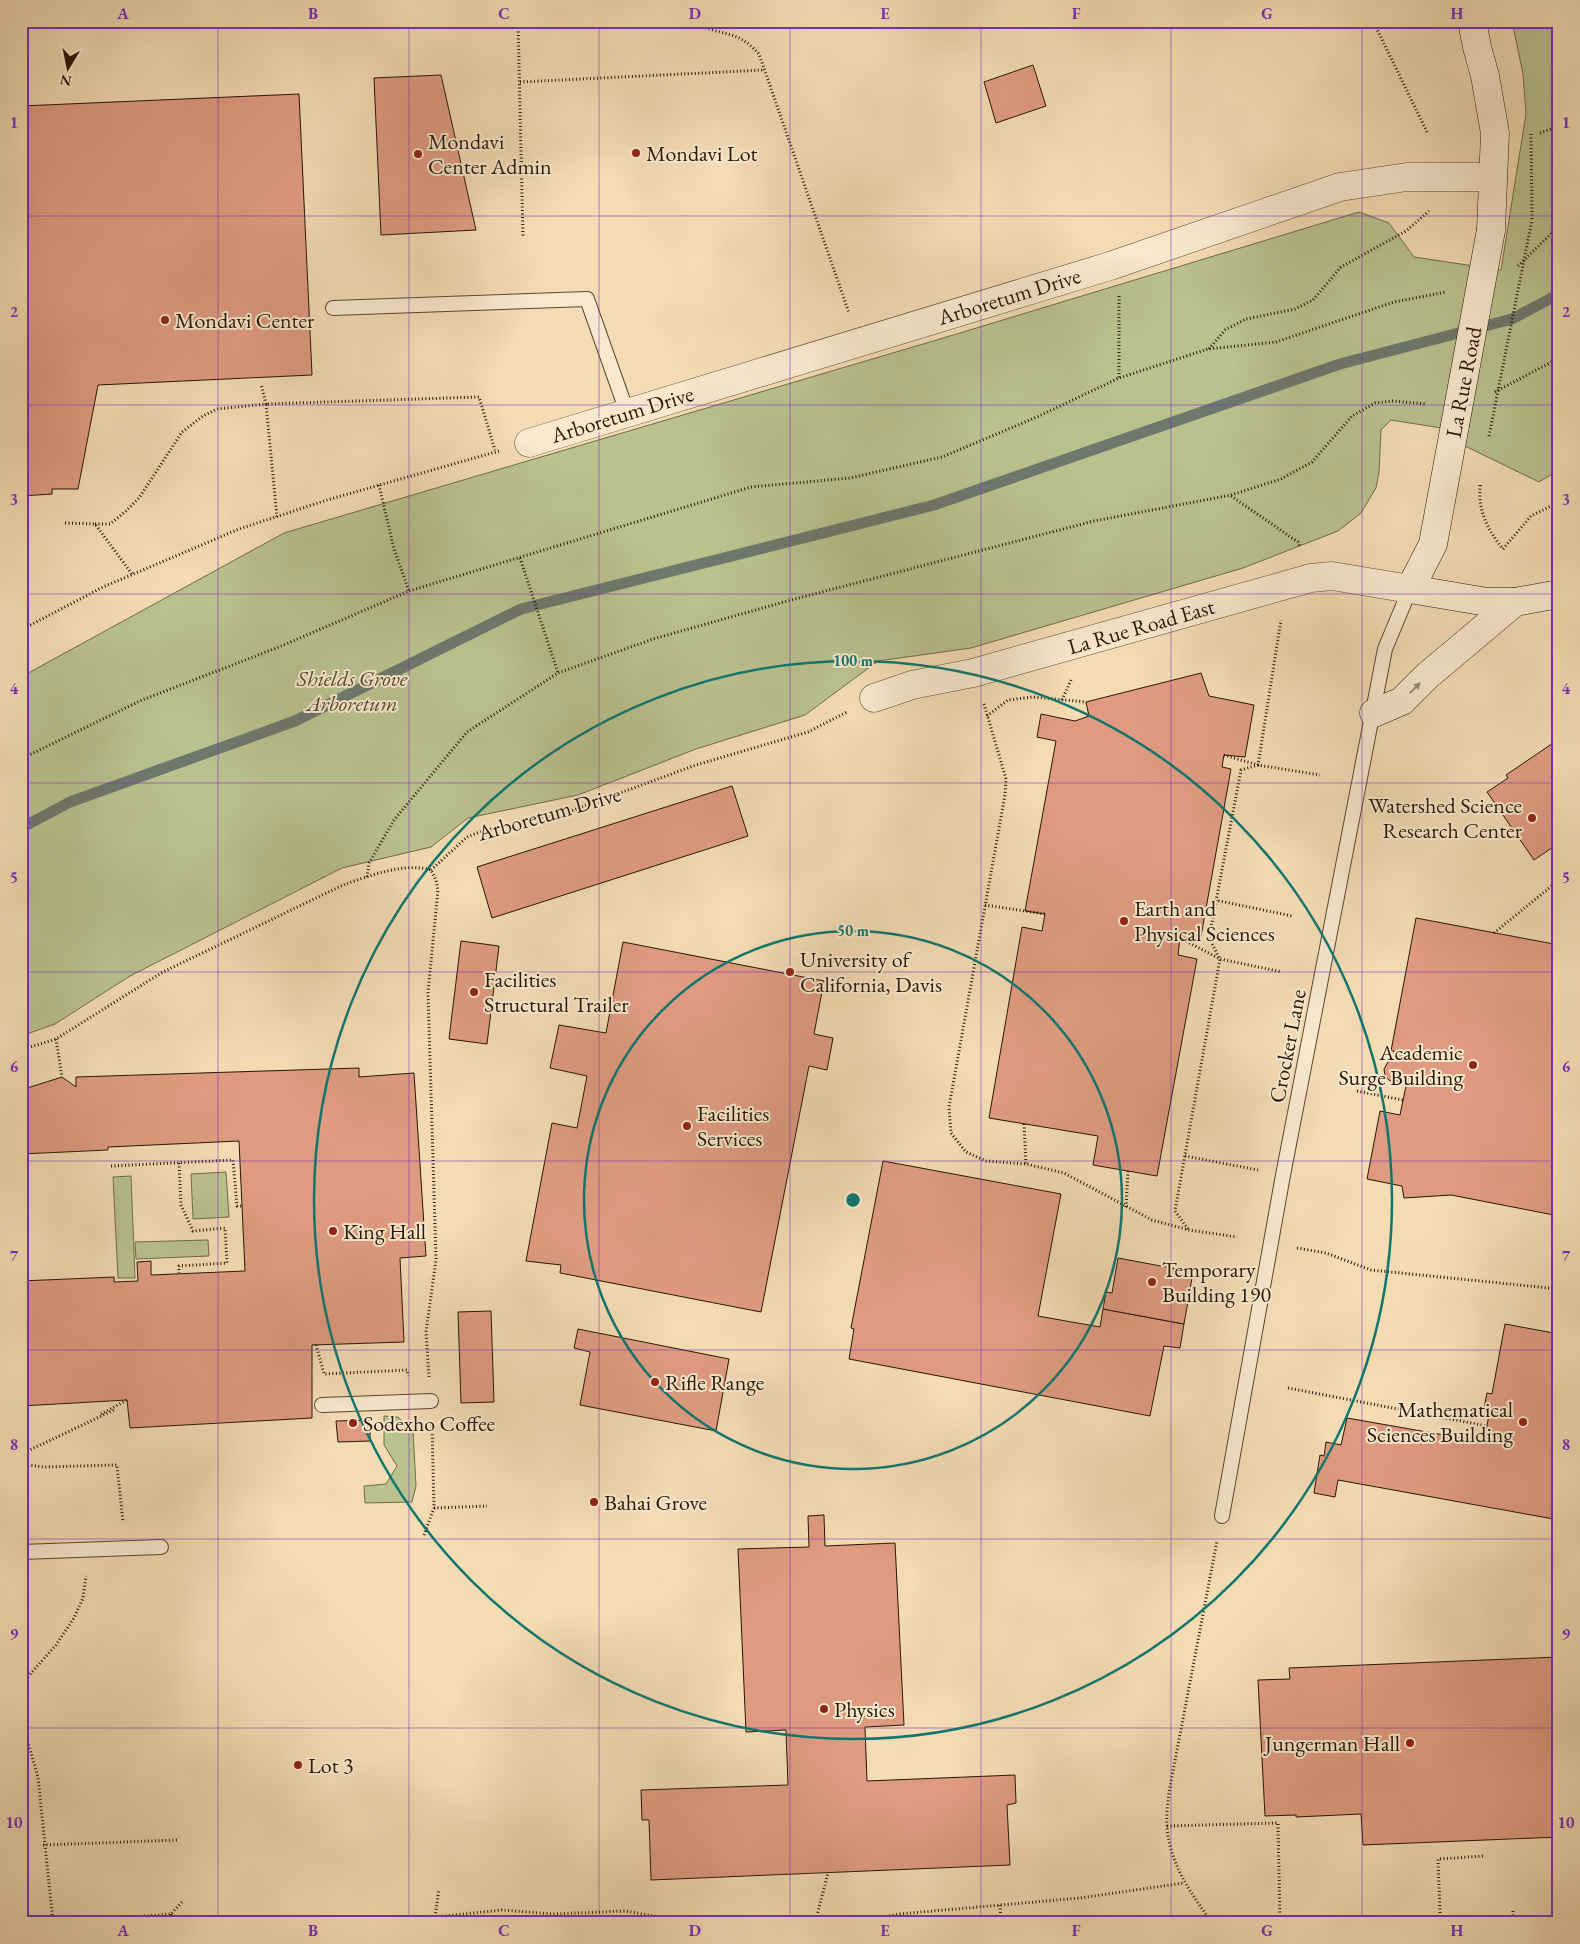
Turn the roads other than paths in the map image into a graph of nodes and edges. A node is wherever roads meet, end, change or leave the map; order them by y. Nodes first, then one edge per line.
1 (1472, 21) edge
2 (1493, 177) junction
3 (333, 308) dead end
4 (627, 412) junction
5 (529, 443) road end
6 (1410, 589) junction
7 (1559, 594) edge
8 (1515, 602) junction
9 (874, 698) road end
10 (1374, 713) junction
11 (431, 1401) road end
12 (322, 1405) dead end
13 (1222, 1516) road end
14 (161, 1547) dead end
15 (21, 1552) edge

1 - 2 street, La Rue Road
2 - 4 street, Arboretum Drive
2 - 6 street, La Rue Road, bridge
3 - 4 lane
4 - 5 street, Arboretum Drive
6 - 8 street
6 - 9 street, La Rue Road East
6 - 10 lane, Crocker Lane
7 - 8 street
10 -> 8 street
10 - 13 lane, Crocker Lane
11 - 12 lane
14 - 15 lane

